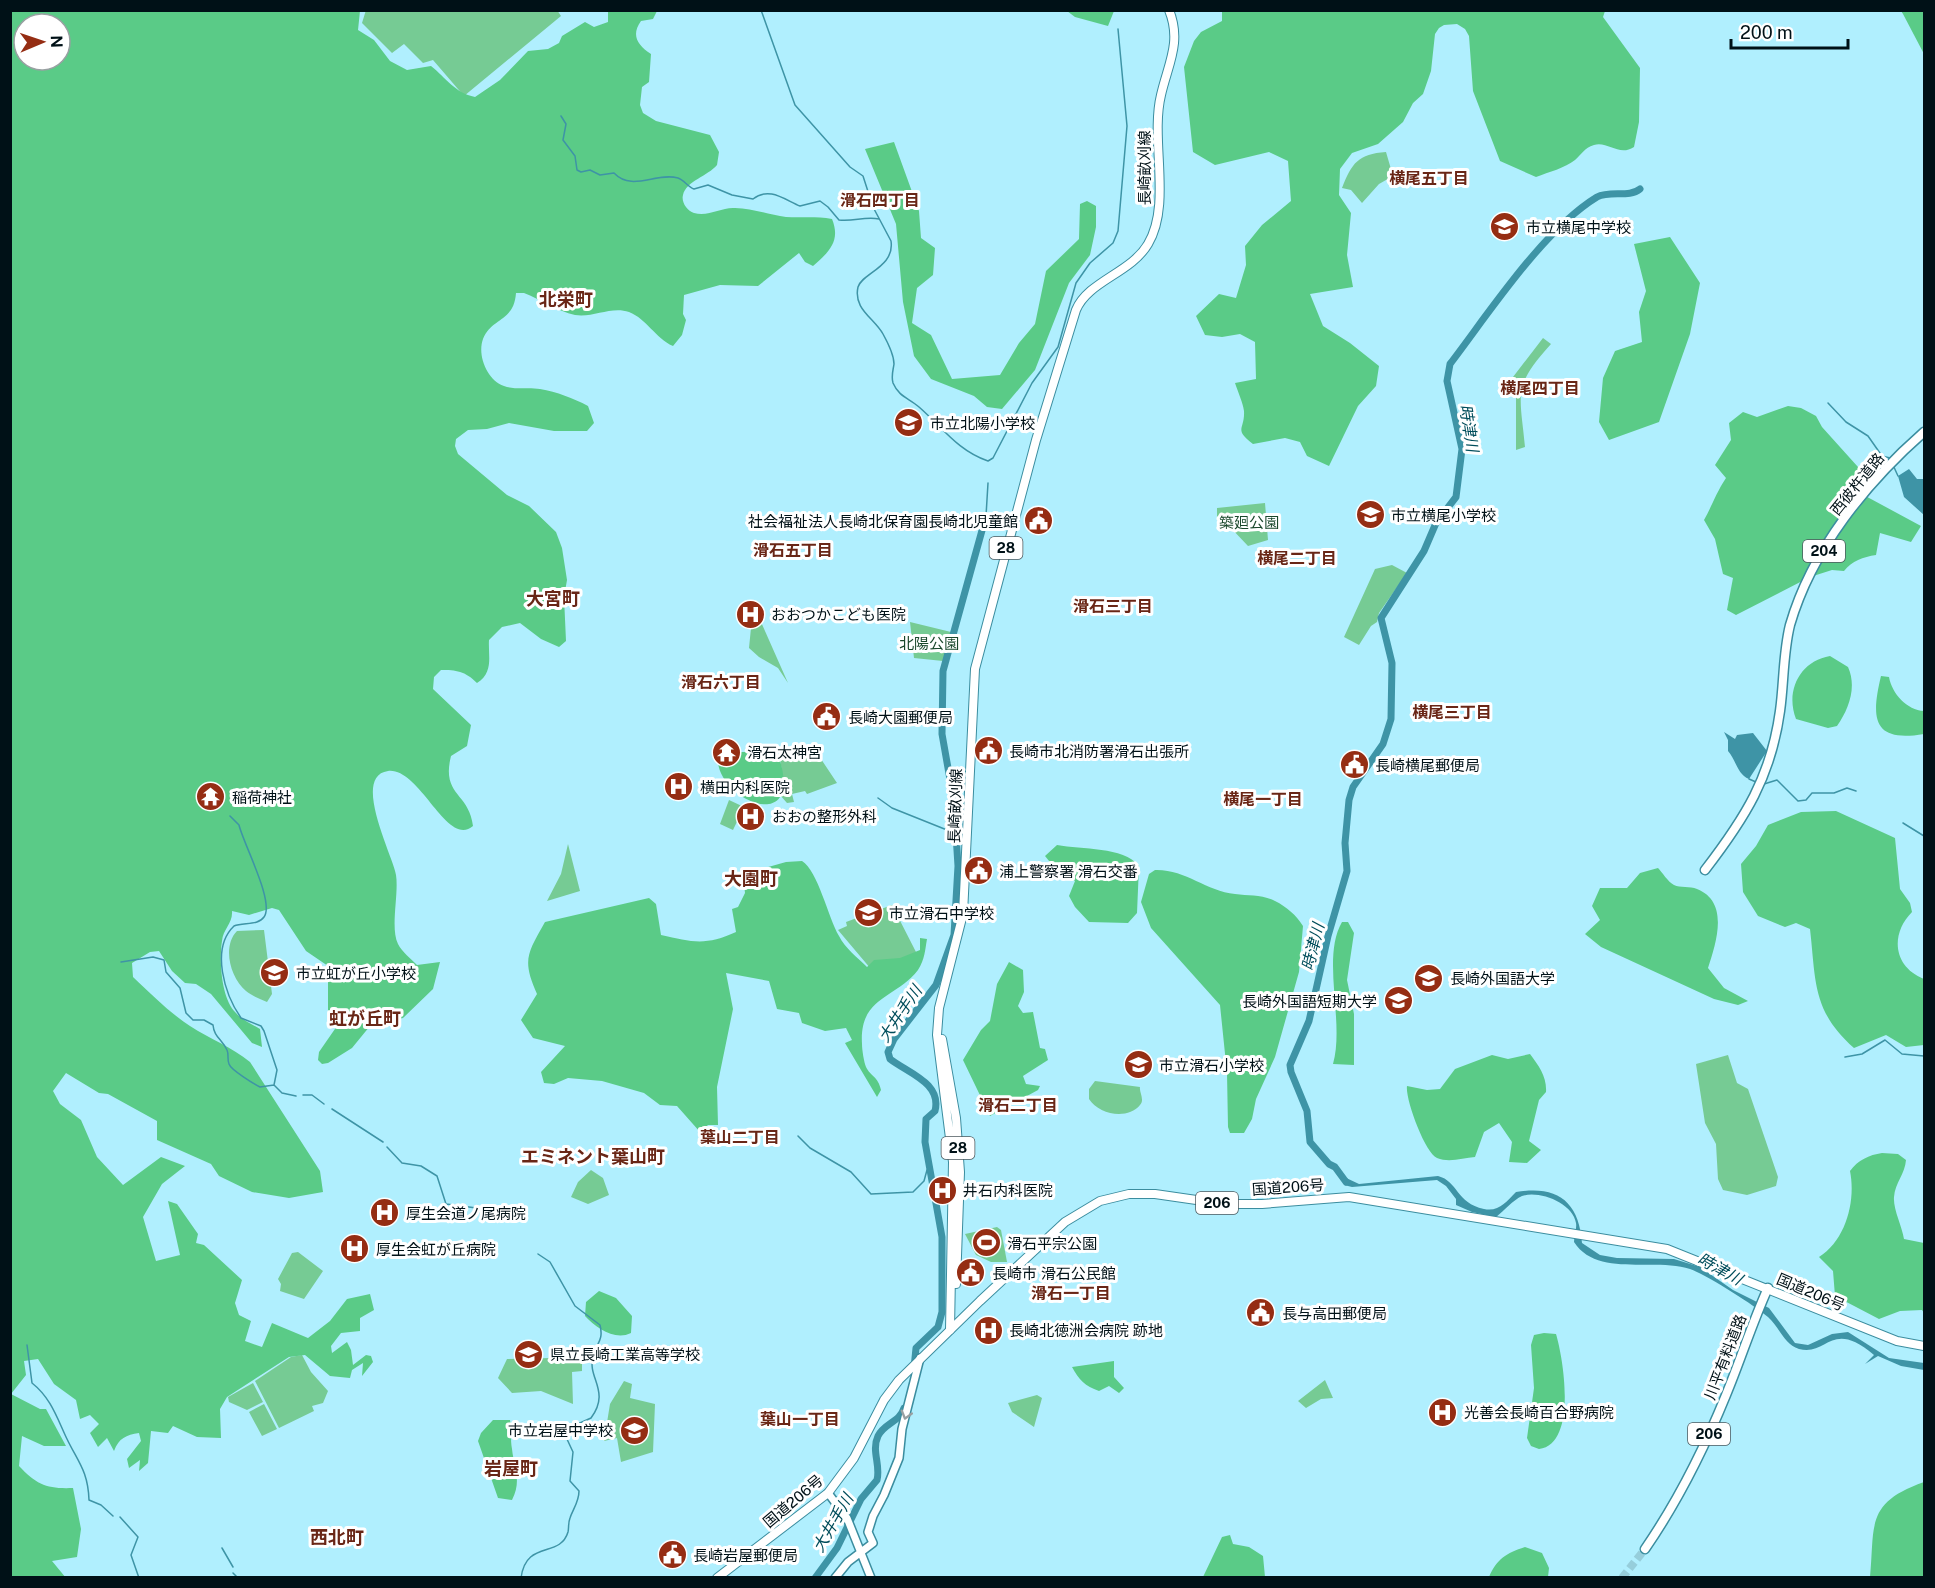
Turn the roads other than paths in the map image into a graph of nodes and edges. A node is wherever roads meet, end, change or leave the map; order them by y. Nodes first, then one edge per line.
1 (1169, 10) edge
2 (1922, 434) edge
3 (1705, 870) dead end
4 (1768, 1288) junction
5 (953, 1328) junction
6 (1924, 1346) edge
7 (920, 1358) junction
8 (828, 1493) junction
9 (1646, 1549) tunnel mouth
10 (861, 1553) junction
11 (717, 1578) edge
12 (836, 1578) edge
13 (871, 1578) edge

1 - 5 main road, 長崎畝刈線 / 28
2 - 3 highway, 西彼杵道路 / 204
4 - 5 main road, 国道206号 / 206
4 - 6 main road, 国道206号 / 206
4 - 9 highway, 川平有料道路 / 206
5 - 7 main road, 国道206号 / 206
7 - 8 main road, 国道206号 / 206
7 -> 10 main road
8 - 10 main road
8 - 11 main road, 国道206号 / 206
10 - 12 main road
10 - 13 main road

